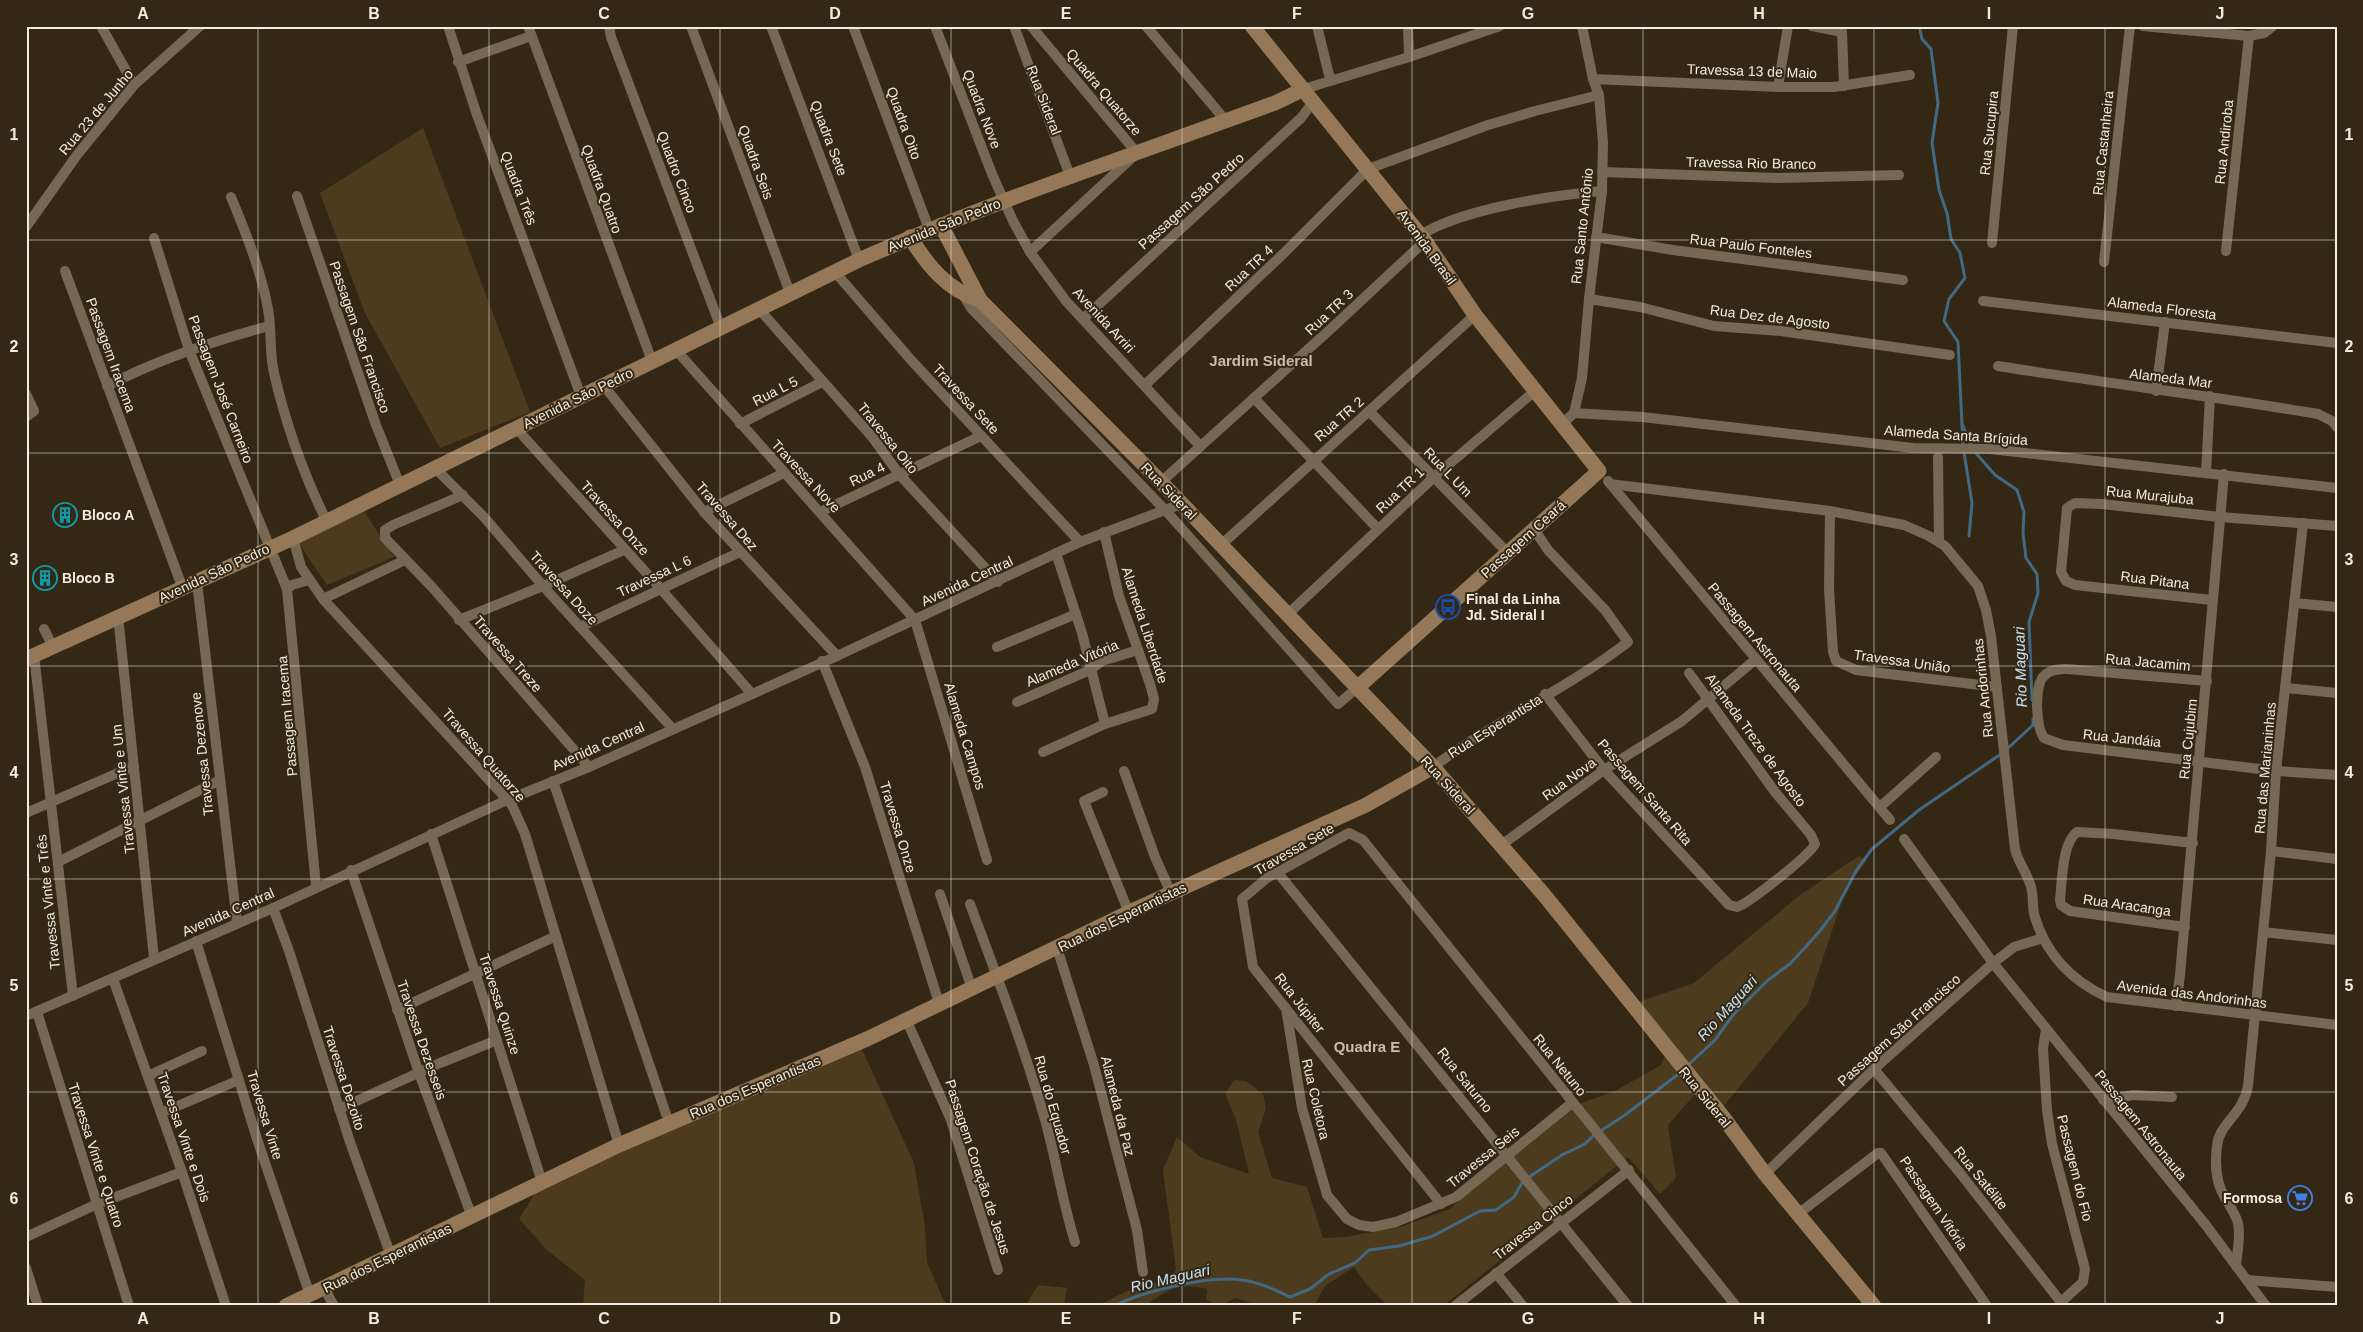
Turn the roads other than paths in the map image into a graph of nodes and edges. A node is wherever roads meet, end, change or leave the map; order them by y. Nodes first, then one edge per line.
1 (101, 26) edge
2 (448, 26) edge
3 (609, 26) edge
4 (690, 26) edge
5 (771, 26) edge
6 (853, 26) edge
7 (935, 26) edge
8 (1014, 26) edge
9 (1031, 26) edge
10 (1146, 26) edge
11 (1252, 26) edge
12 (1317, 26) edge
13 (1408, 26) edge
14 (1582, 26) edge
15 (1788, 26) edge
16 (1812, 26) edge
17 (2013, 26) edge
18 (2130, 26) edge
19 (2143, 26) edge
20 (2273, 26) edge
21 (1495, 27) edge
22 (196, 28) edge
23 (530, 31) edge
24 (2249, 36) junction
25 (1410, 57) junction
26 (458, 62) junction
27 (1910, 75) dead end
28 (1330, 79) junction
29 (1593, 79) junction
30 (134, 85) junction
31 (1844, 86) junction
32 (1778, 87) junction
33 (1304, 89) junction
34 (1599, 95) junction
35 (1314, 101) junction
36 (1226, 121) junction
37 (1137, 153) junction
38 (1368, 170) junction
39 (1602, 172) junction
40 (1899, 175) dead end
41 (1070, 176) junction
42 (1602, 191) junction
43 (297, 196) dead end
44 (231, 197) dead end
45 (1004, 201) junction
46 (26, 227) edge
47 (935, 227) junction
48 (910, 237) junction
49 (1596, 237) junction
50 (154, 238) dead end
51 (1423, 238) junction
52 (1992, 243) dead end
53 (2226, 251) dead end
54 (1030, 252) junction
55 (859, 260) junction
56 (2104, 262) dead end
57 (65, 271) dead end
58 (835, 272) junction
59 (1903, 280) dead end
60 (790, 293) junction
61 (963, 296) junction
62 (1589, 299) junction
63 (980, 300) junction
64 (1983, 301) dead end
65 (760, 309) junction
66 (1475, 314) junction
67 (1083, 320) junction
68 (2165, 322) junction
69 (269, 326) junction
70 (722, 328) junction
71 (2337, 343) edge
72 (190, 350) junction
73 (676, 350) junction
74 (1950, 355) dead end
75 (652, 362) junction
76 (1998, 366) dead end
77 (822, 382) junction
78 (1146, 384) junction
79 (107, 386) junction
80 (604, 386) junction
81 (1536, 390) junction
82 (2156, 391) junction
83 (27, 395) edge
84 (581, 396) junction
85 (2210, 396) junction
86 (1254, 398) junction
87 (1369, 411) junction
88 (1574, 413) junction
89 (26, 418) edge
90 (740, 424) junction
91 (1562, 424) junction
92 (2337, 427) edge
93 (516, 428) junction
94 (981, 436) junction
95 (1200, 446) junction
96 (1938, 458) dead end
97 (1312, 460) junction
98 (434, 467) junction
99 (1599, 471) junction
100 (784, 473) junction
101 (2206, 473) junction
102 (899, 474) junction
103 (2224, 474) junction
104 (1434, 477) junction
105 (1161, 482) junction
106 (1610, 484) junction
107 (400, 485) junction
108 (2337, 488) edge
109 (463, 495) junction
110 (1181, 504) junction
111 (1166, 511) junction
112 (1830, 511) junction
113 (704, 512) junction
114 (820, 512) junction
115 (2220, 517) junction
116 (326, 520) junction
117 (2302, 523) junction
118 (2337, 526) edge
119 (1534, 528) junction
120 (1378, 529) junction
121 (1104, 532) junction
122 (293, 538) junction
123 (1939, 541) junction
124 (1080, 542) junction
125 (1221, 545) junction
126 (270, 547) junction
127 (624, 550) junction
128 (740, 552) junction
129 (1056, 553) junction
130 (1508, 553) junction
131 (405, 560) junction
132 (309, 580) junction
133 (197, 582) junction
134 (998, 582) junction
135 (543, 586) junction
136 (2096, 587) joint
137 (660, 588) junction
138 (183, 589) junction
139 (287, 589) junction
140 (323, 599) junction
141 (2212, 600) junction
142 (2294, 603) junction
143 (2337, 606) edge
144 (1076, 614) junction
145 (1287, 615) junction
146 (118, 616) junction
147 (459, 620) junction
148 (916, 620) junction
149 (580, 627) junction
150 (44, 629) dead end
151 (997, 646) dead end
152 (53, 647) junction
153 (1138, 650) junction
154 (837, 656) junction
155 (30, 657) edge
156 (1756, 659) junction
157 (822, 661) junction
158 (1090, 670) junction
159 (2086, 670) joint
160 (1689, 673) dead end
161 (2207, 681) junction
162 (1996, 687) junction
163 (1357, 688) junction
164 (2286, 688) junction
165 (2337, 693) edge
166 (752, 694) junction
167 (1545, 694) junction
168 (1709, 699) junction
169 (1017, 702) dead end
170 (1105, 724) junction
171 (672, 728) junction
172 (1043, 752) dead end
173 (1936, 757) dead end
174 (2200, 762) junction
175 (134, 766) junction
176 (589, 766) junction
177 (1433, 767) junction
178 (1604, 770) junction
179 (1124, 771) dead end
180 (2276, 771) junction
181 (2337, 775) edge
182 (218, 781) junction
183 (553, 781) junction
184 (1103, 792) dead end
185 (507, 800) junction
186 (51, 802) junction
187 (1880, 807) junction
188 (26, 812) edge
189 (1890, 820) dead end
190 (140, 821) junction
191 (431, 834) junction
192 (1904, 839) dead end
193 (1363, 840) joint
194 (2192, 843) junction
195 (1500, 846) junction
196 (2271, 851) junction
197 (2337, 859) edge
198 (987, 860) dead end
199 (58, 862) junction
200 (1223, 869) joint
201 (351, 870) junction
202 (1278, 873) junction
203 (316, 886) junction
204 (1172, 893) junction
205 (940, 894) dead end
206 (1242, 899) joint
207 (970, 904) dead end
208 (1729, 905) joint
209 (273, 908) junction
210 (1129, 913) junction
211 (237, 923) junction
212 (2185, 927) junction
213 (2264, 932) junction
214 (556, 936) junction
215 (2043, 938) junction
216 (2337, 940) edge
217 (196, 941) junction
218 (1057, 948) junction
219 (154, 958) junction
220 (1993, 963) junction
221 (476, 972) junction
222 (998, 977) junction
223 (113, 979) junction
224 (972, 989) junction
225 (73, 996) junction
226 (939, 1003) junction
227 (2176, 1006) junction
228 (1285, 1007) junction
229 (397, 1010) junction
230 (37, 1012) junction
231 (2255, 1015) junction
232 (26, 1016) edge
233 (906, 1019) junction
234 (2337, 1025) edge
235 (2046, 1029) junction
236 (498, 1040) junction
237 (202, 1051) dead end
238 (1874, 1069) junction
239 (418, 1073) junction
240 (148, 1076) junction
241 (239, 1080) junction
242 (2172, 1097) dead end
243 (2103, 1100) junction
244 (1572, 1102) junction
245 (340, 1109) junction
246 (161, 1113) junction
247 (666, 1114) dead end
248 (619, 1144) junction
249 (1508, 1155) junction
250 (1628, 1170) junction
251 (182, 1172) junction
252 (1765, 1174) junction
253 (542, 1182) junction
254 (1327, 1195) joint
255 (97, 1204) junction
256 (1441, 1204) junction
257 (1798, 1214) junction
258 (472, 1217) junction
259 (1561, 1223) junction
260 (26, 1237) edge
261 (1075, 1242) dead end
262 (391, 1256) junction
263 (2236, 1266) junction
264 (26, 1268) edge
265 (998, 1270) dead end
266 (1143, 1272) dead end
267 (1496, 1273) junction
268 (2247, 1280) junction
269 (2337, 1287) edge
270 (317, 1292) junction
271 (2062, 1304) edge
272 (38, 1306) edge
273 (129, 1306) edge
274 (226, 1306) edge
275 (286, 1306) edge
276 (334, 1306) edge
277 (1455, 1306) edge
278 (1523, 1306) edge
279 (1628, 1306) edge
280 (1736, 1306) edge
281 (1874, 1306) edge
282 (1987, 1306) edge
283 (2266, 1306) edge

1 - 30 street
2 - 26 street, Quadra Três
3 - 70 street, Quadro Cinco
4 - 60 street, Quadra Seis
5 - 55 street, Quadra Sete
6 - 47 street, Quadra Oito
7 - 45 street, Quadra Nove
8 - 41 street, Rua Sideral
9 - 37 street, Quadra Quatorze
10 - 36 street
11 - 33 main road, Avenida Brasil
12 - 28 street
13 - 25 street
14 - 29 street, Rua Santo Antônio
15 - 32 street
16 - 31 street
17 - 52 street, Rua Sucupira
18 - 56 street, Rua Castanheira
19 - 24 street
20 - 24 street
21 - 25 street
22 - 30 street, Rua 23 de Junho
23 - 26 street
23 - 75 street, Quadra Quatro
24 - 53 street, Rua Andiroba
25 - 28 street
26 - 84 street, Quadra Três
27 - 31 street, Travessa 13 de Maio
28 - 33 street
29 - 32 street, Travessa 13 de Maio
29 - 34 street, Rua Santo Antônio
30 - 46 street, Rua 23 de Junho
31 - 32 street, Travessa 13 de Maio
33 - 35 main road, Avenida Brasil
33 - 36 main road, Avenida São Pedro
34 - 38 street
34 - 39 street, Rua Santo Antônio
35 - 38 main road, Avenida Brasil
35 - 67 street, Passagem São Pedro
36 - 37 main road, Avenida São Pedro
37 - 41 main road, Avenida São Pedro
37 - 54 street, Avenida São Pedro
38 - 51 main road, Avenida Brasil
38 - 78 street, Rua TR 4
39 - 40 street, Travessa Rio Branco
39 - 42 street, Rua Santo Antônio
41 - 45 main road, Avenida São Pedro
42 - 49 street, Rua Santo Antônio
42 - 51 street
43 - 107 street, Passagem São Francisco
44 - 69 street
45 - 47 main road, Avenida São Pedro
45 - 54 street, Avenida Arriri
47 - 48 main road, Avenida São Pedro
47 - 63 main road, Rua Sideral
48 - 55 main road, Avenida São Pedro
48 - 61 main road
49 - 59 street, Rua Paulo Fonteles
49 - 62 street, Rua Santo Antônio
50 - 72 street, Passagem José Carneiro
51 - 66 main road, Avenida Brasil
51 - 86 street, Rua TR 3
54 - 67 street, Avenida Arriri
55 - 58 main road, Avenida São Pedro
57 - 79 street, Passagem Iracema
58 - 60 main road, Avenida São Pedro
58 - 94 street, Travessa Sete
60 - 65 main road, Avenida São Pedro
61 - 63 main road
61 - 111 street
62 - 74 street, Rua Dez de Agosto
62 - 88 street, Rua Santo Antônio
63 - 105 main road, Rua Sideral
64 - 68 street, Alameda Floresta
65 - 70 main road, Avenida São Pedro
65 - 77 street, Travessa Oito
66 - 81 main road, Avenida Brasil
66 - 87 street, Rua TR 2
67 - 78 street, Avenida Arriri
68 - 71 street, Alameda Floresta
68 - 82 street
69 - 72 street
69 - 116 street
70 - 73 main road, Avenida São Pedro
72 - 79 street
72 - 126 street, Passagem José Carneiro
73 - 75 main road, Avenida São Pedro
73 - 90 street, Travessa Nove
75 - 80 main road, Avenida São Pedro
76 - 82 street, Alameda Mar
77 - 90 street, Rua L 5
77 - 102 street, Travessa Oito
78 - 95 street, Avenida Arriri
79 - 138 street, Passagem Iracema
80 - 84 main road, Avenida São Pedro
80 - 113 street, Travessa Dez
81 - 91 main road, Avenida Brasil
81 - 104 street, Rua TR 1
82 - 85 street, Alameda Mar
83 - 89 street
84 - 93 main road, Avenida São Pedro
85 - 92 street, Alameda Mar
85 - 101 street
86 - 95 street, Rua TR 3
86 - 97 street
87 - 97 street, Rua TR 2
87 - 104 street, Rua L Um
88 - 91 street
88 - 101 street, Alameda Santa Brígida
90 - 100 street, Travessa Nove
91 - 99 main road, Avenida Brasil
93 - 98 main road, Avenida São Pedro
93 - 127 street, Travessa Onze
94 - 102 street, Rua 4
94 - 124 street, Travessa Sete
95 - 105 street, Rua TR 3
96 - 123 street
97 - 120 street
97 - 125 street, Rua TR 2
98 - 107 main road, Avenida São Pedro
98 - 109 street, Travessa Doze
99 - 106 street, Passagem Astronauta
99 - 119 main road, Passagem Ceará
100 - 113 street
100 - 114 street, Travessa Nove
101 - 103 street, Alameda Santa Brígida
102 - 114 street, Rua 4
102 - 134 street, Travessa Oito
103 - 108 street, Alameda Santa Brígida
103 - 115 street, Rua Cujubim
104 - 120 street, Rua TR 1
104 - 130 street, Rua L Um
105 - 110 main road, Rua Sideral
106 - 112 street, Rua Andorinhas
106 - 156 street, Passagem Astronauta
107 - 116 main road, Avenida São Pedro
109 - 131 street, Travessa Treze
109 - 135 street, Travessa Doze
110 - 111 street, Avenida Central
110 - 125 main road, Rua Sideral
111 - 121 street, Avenida Central
111 - 163 street
112 - 123 street, Rua Andorinhas
112 - 162 street, Travessa União
113 - 128 street, Travessa Dez
114 - 148 street, Travessa Nove
115 - 117 street, Rua Murajuba
115 - 136 street, Rua Murajuba
115 - 141 street, Rua Cujubim
116 - 122 main road, Avenida São Pedro
117 - 118 street, Rua Murajuba
117 - 142 street, Rua das Marianinhas
119 - 130 main road, Passagem Ceará
119 - 167 street, Rua Esperantista
120 - 145 street, Rua TR 1
121 - 124 street, Avenida Central
121 - 153 street, Alameda Liberdade
122 - 126 main road, Avenida São Pedro
122 - 132 street, Travessa Quatorze
123 - 162 street, Rua Andorinhas
124 - 129 street, Avenida Central
125 - 145 main road, Rua Sideral
126 - 133 main road, Avenida São Pedro
126 - 139 street, Passagem Iracema
127 - 135 street
127 - 137 street, Travessa Onze
128 - 137 street, Travessa L 6
128 - 154 street, Travessa Dez
129 - 134 street, Avenida Central
129 - 144 street
130 - 163 main road, Passagem Ceará
131 - 140 street
131 - 147 street, Travessa Treze
132 - 139 street
132 - 140 street, Travessa Quatorze
133 - 138 main road, Avenida São Pedro
133 - 182 street, Travessa Dezenove
134 - 148 street, Avenida Central
135 - 147 street
135 - 149 street, Travessa Doze
136 - 141 street, Rua Pitana
137 - 149 street, Travessa L 6
137 - 166 street, Travessa Onze
138 - 146 main road, Avenida São Pedro
139 - 203 street, Passagem Iracema
140 - 185 street, Travessa Quatorze
141 - 161 street, Rua Cujubim
142 - 143 street
142 - 164 street, Rua das Marianinhas
144 - 151 street
144 - 158 street
145 - 163 main road, Rua Sideral
146 - 152 main road, Avenida São Pedro
146 - 175 street, Travessa Vinte e Um
147 - 176 street, Travessa Treze
148 - 154 street, Avenida Central
148 - 198 street, Alameda Campos
149 - 171 street, Travessa Doze
150 - 152 street
152 - 155 main road, Avenida São Pedro
153 - 158 street, Alameda Vitória
153 - 170 street, Alameda Liberdade
154 - 157 street, Avenida Central
155 - 186 street, Travessa Vinte e Três
156 - 168 street, Rua Nova
156 - 187 street, Passagem Astronauta
157 - 166 street, Avenida Central
157 - 226 street, Travessa Onze
158 - 169 street, Alameda Vitória
158 - 170 street
159 - 161 street, Rua Jacamim
159 - 174 street, Rua Jandáia
160 - 168 street, Alameda Treze de Agosto
161 - 174 street, Rua Cujubim
162 - 215 street, Rua Andorinhas
163 - 177 main road, Rua Sideral
164 - 165 street
164 - 180 street, Rua das Marianinhas
166 - 171 street, Avenida Central
167 - 177 street, Rua Esperantista
167 - 178 street, Passagem Santa Rita
168 - 178 street, Rua Nova
168 - 208 street, Alameda Treze de Agosto
170 - 172 street
171 - 176 street, Avenida Central
173 - 187 street
174 - 180 street, Rua Jandáia
174 - 194 street, Rua Cujubim
175 - 186 street
175 - 190 street, Travessa Vinte e Um
176 - 183 street, Avenida Central
177 - 195 main road, Rua Sideral
177 - 200 main road, Rua Esperantista
178 - 195 street, Rua Nova
178 - 208 street, Passagem Santa Rita
179 - 204 street
180 - 181 street, Rua Jandáia
180 - 196 street, Rua das Marianinhas
182 - 190 street
182 - 211 street, Travessa Dezenove
183 - 185 street, Avenida Central
183 - 247 street
184 - 210 street
185 - 191 street, Avenida Central
185 - 214 street, Travessa Quatorze
186 - 188 street
186 - 199 street, Travessa Vinte e Três
187 - 189 street, Passagem Astronauta
190 - 199 street
190 - 219 street, Travessa Vinte e Um
191 - 201 street, Avenida Central
191 - 221 street, Travessa Quinze
192 - 220 street, Passagem Astronauta
193 - 202 street, Travessa Sete
193 - 244 street, Rua Netuno
194 - 212 street, Rua Cujubim
194 - 212 street, Rua Aracanga
195 - 252 main road, Rua Sideral
196 - 197 street
196 - 213 street, Rua das Marianinhas
199 - 225 street, Travessa Vinte e Três
200 - 204 main road, Rua dos Esperantistas
201 - 203 street, Avenida Central
201 - 229 street, Travessa Dezesseis
202 - 206 street, Travessa Sete
202 - 249 street, Rua Saturno
203 - 209 street, Avenida Central
204 - 210 main road, Rua dos Esperantistas
205 - 224 street
206 - 228 street, Rua Júpiter
207 - 222 street
209 - 211 street, Avenida Central
209 - 245 street, Travessa Dezoito
210 - 218 main road, Rua dos Esperantistas
211 - 217 street, Avenida Central
212 - 227 street, Rua Cujubim
213 - 216 street
213 - 231 street, Rua das Marianinhas
214 - 221 street
214 - 248 street, Travessa Quatorze
215 - 220 street, Passagem São Francisco
215 - 227 street, Avenida das Andorinhas
217 - 219 street, Avenida Central
217 - 241 street, Travessa Vinte
218 - 222 main road, Rua dos Esperantistas
218 - 266 street, Alameda da Paz
219 - 223 street, Avenida Central
220 - 235 street, Passagem Astronauta
220 - 238 street, Passagem São Francisco
221 - 229 street
221 - 236 street, Travessa Quinze
222 - 224 main road, Rua dos Esperantistas
222 - 261 street, Rua do Equador
223 - 225 street, Avenida Central
223 - 240 street, Travessa Vinte e Dois
224 - 226 main road, Rua dos Esperantistas
225 - 230 street, Avenida Central
226 - 233 main road, Rua dos Esperantistas
227 - 231 street, Avenida das Andorinhas
228 - 254 street, Rua Coletora
228 - 256 street, Rua Júpiter
229 - 239 street, Travessa Dezesseis
230 - 232 street, Avenida Central
230 - 255 street, Travessa Vinte e Quatro
231 - 234 street, Avenida das Andorinhas
231 - 263 street, Rua das Marianinhas
233 - 248 main road, Rua dos Esperantistas
233 - 265 street, Passagem Coração de Jesus
235 - 243 street, Passagem Astronauta
235 - 271 street, Passagem do Fio
236 - 239 street
236 - 253 street, Travessa Quinze
237 - 240 street
238 - 252 street, Passagem São Francisco
238 - 271 street, Rua Satélite
239 - 245 street
239 - 258 street, Travessa Dezesseis
240 - 246 street, Travessa Vinte e Dois
241 - 246 street
241 - 270 street, Travessa Vinte
242 - 243 street
243 - 263 street, Passagem Astronauta
244 - 249 street, Travessa Seis
244 - 250 street, Rua Netuno
245 - 262 street, Travessa Dezoito
246 - 251 street, Travessa Vinte e Dois
248 - 253 main road, Rua dos Esperantistas
249 - 256 street, Travessa Seis
249 - 259 street, Rua Saturno
250 - 259 street, Travessa Cinco
250 - 280 street, Rua Netuno
251 - 255 street
251 - 274 street, Travessa Vinte e Dois
252 - 257 main road, Rua Sideral
253 - 258 main road, Rua dos Esperantistas
254 - 256 street, Travessa Seis
255 - 260 street
255 - 273 street, Travessa Vinte e Quatro
257 - 281 main road, Rua Sideral
257 - 282 street, Passagem Vitória
258 - 262 main road, Rua dos Esperantistas
259 - 267 street, Travessa Cinco
259 - 279 street, Rua Saturno
262 - 270 main road, Rua dos Esperantistas
263 - 268 street, Passagem Astronauta
264 - 272 street
267 - 277 street, Travessa Cinco
267 - 278 street
268 - 269 street
268 - 283 street, Passagem Astronauta
270 - 275 main road, Rua dos Esperantistas
270 - 276 street, Travessa Vinte

